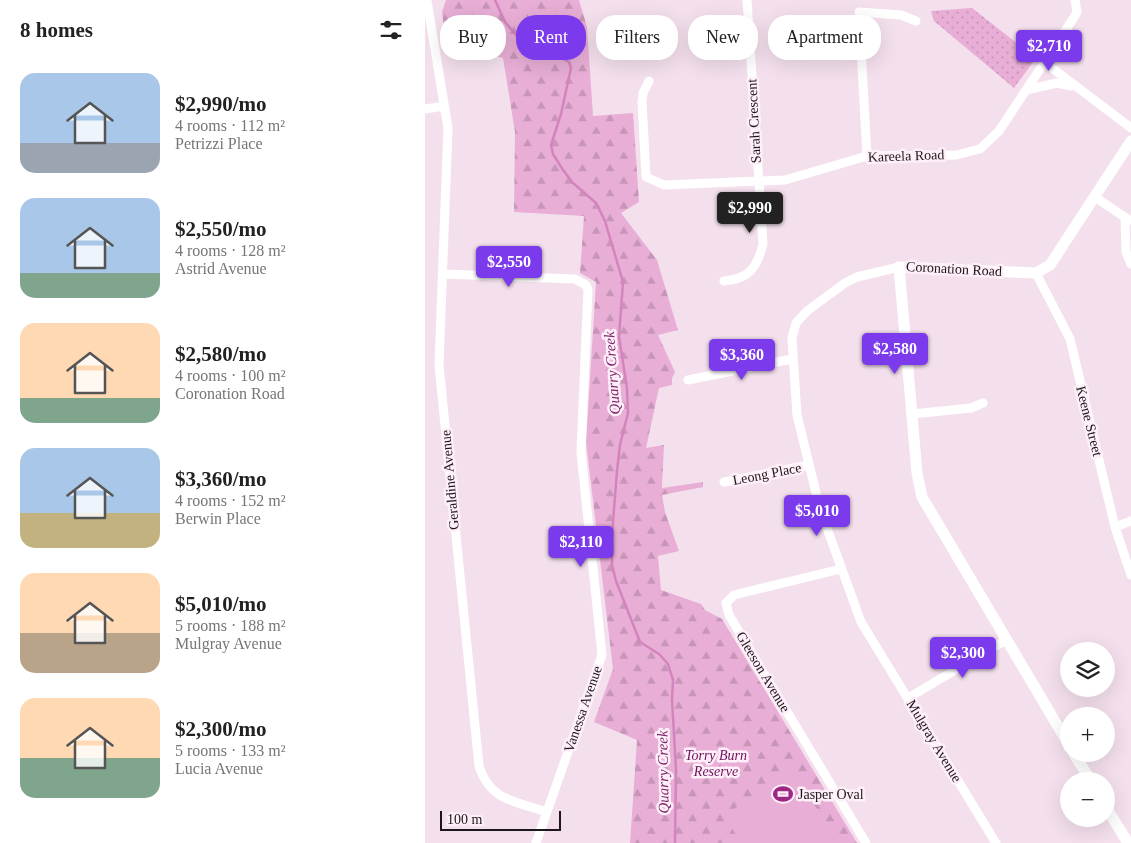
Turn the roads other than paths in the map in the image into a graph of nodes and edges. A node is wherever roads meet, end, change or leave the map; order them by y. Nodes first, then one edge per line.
1 (747, 0) edge
2 (1075, 0) edge
3 (427, 1) edge
4 (916, 21) dead end
5 (1044, 62) junction
6 (649, 81) dead end
7 (1074, 86) junction
8 (1026, 90) junction
9 (444, 106) junction
10 (425, 109) edge
11 (1131, 128) edge
12 (1131, 141) edge
13 (867, 156) junction
14 (757, 182) junction
15 (1095, 197) junction
16 (1128, 219) edge
17 (1131, 264) edge
18 (899, 267) junction
19 (1036, 273) junction
20 (444, 274) junction
21 (724, 281) dead end
22 (792, 359) junction
23 (688, 380) dead end
24 (983, 403) dead end
25 (912, 414) junction
26 (809, 465) junction
27 (724, 482) dead end
28 (1131, 521) edge
29 (1115, 527) junction
30 (841, 569) junction
31 (1131, 574) edge
32 (1006, 640) junction
33 (908, 698) junction
34 (1060, 730) edge
35 (547, 812) junction
36 (1115, 822) edge
37 (536, 843) edge
38 (866, 843) edge
39 (996, 843) edge
40 (1128, 843) edge

1 - 14 street, Sarah Crescent
2 - 5 street
3 - 9 street, Geraldine Avenue
4 - 13 street
5 - 7 street
5 - 8 street, Kareela Road
6 - 14 street, Kareela Road
7 - 8 street
7 - 11 street
8 - 13 street, Kareela Road
9 - 10 street
9 - 20 street, Geraldine Avenue
12 - 15 street
13 - 14 street, Kareela Road
14 - 21 street, Sarah Crescent
15 - 16 street
15 - 19 street
16 - 17 street
18 - 19 street, Coronation Road
18 - 22 street, Mulgray Avenue
18 - 25 street, Coronation Road
19 - 29 street, Keene Street
20 - 35 street, Geraldine Avenue
20 - 35 street, Vanessa Avenue
22 - 23 street
22 - 26 street, Mulgray Avenue
24 - 25 street
25 - 32 street, Coronation Road
26 - 27 street, Leong Place
26 - 30 street, Mulgray Avenue
28 - 29 street
29 - 31 street, Keene Street
30 - 33 street, Mulgray Avenue
30 - 38 street, Gleeson Avenue
32 - 33 street
32 - 34 street, Coronation Road
33 - 39 street, Mulgray Avenue
35 - 37 street, Vanessa Avenue
36 - 40 street

